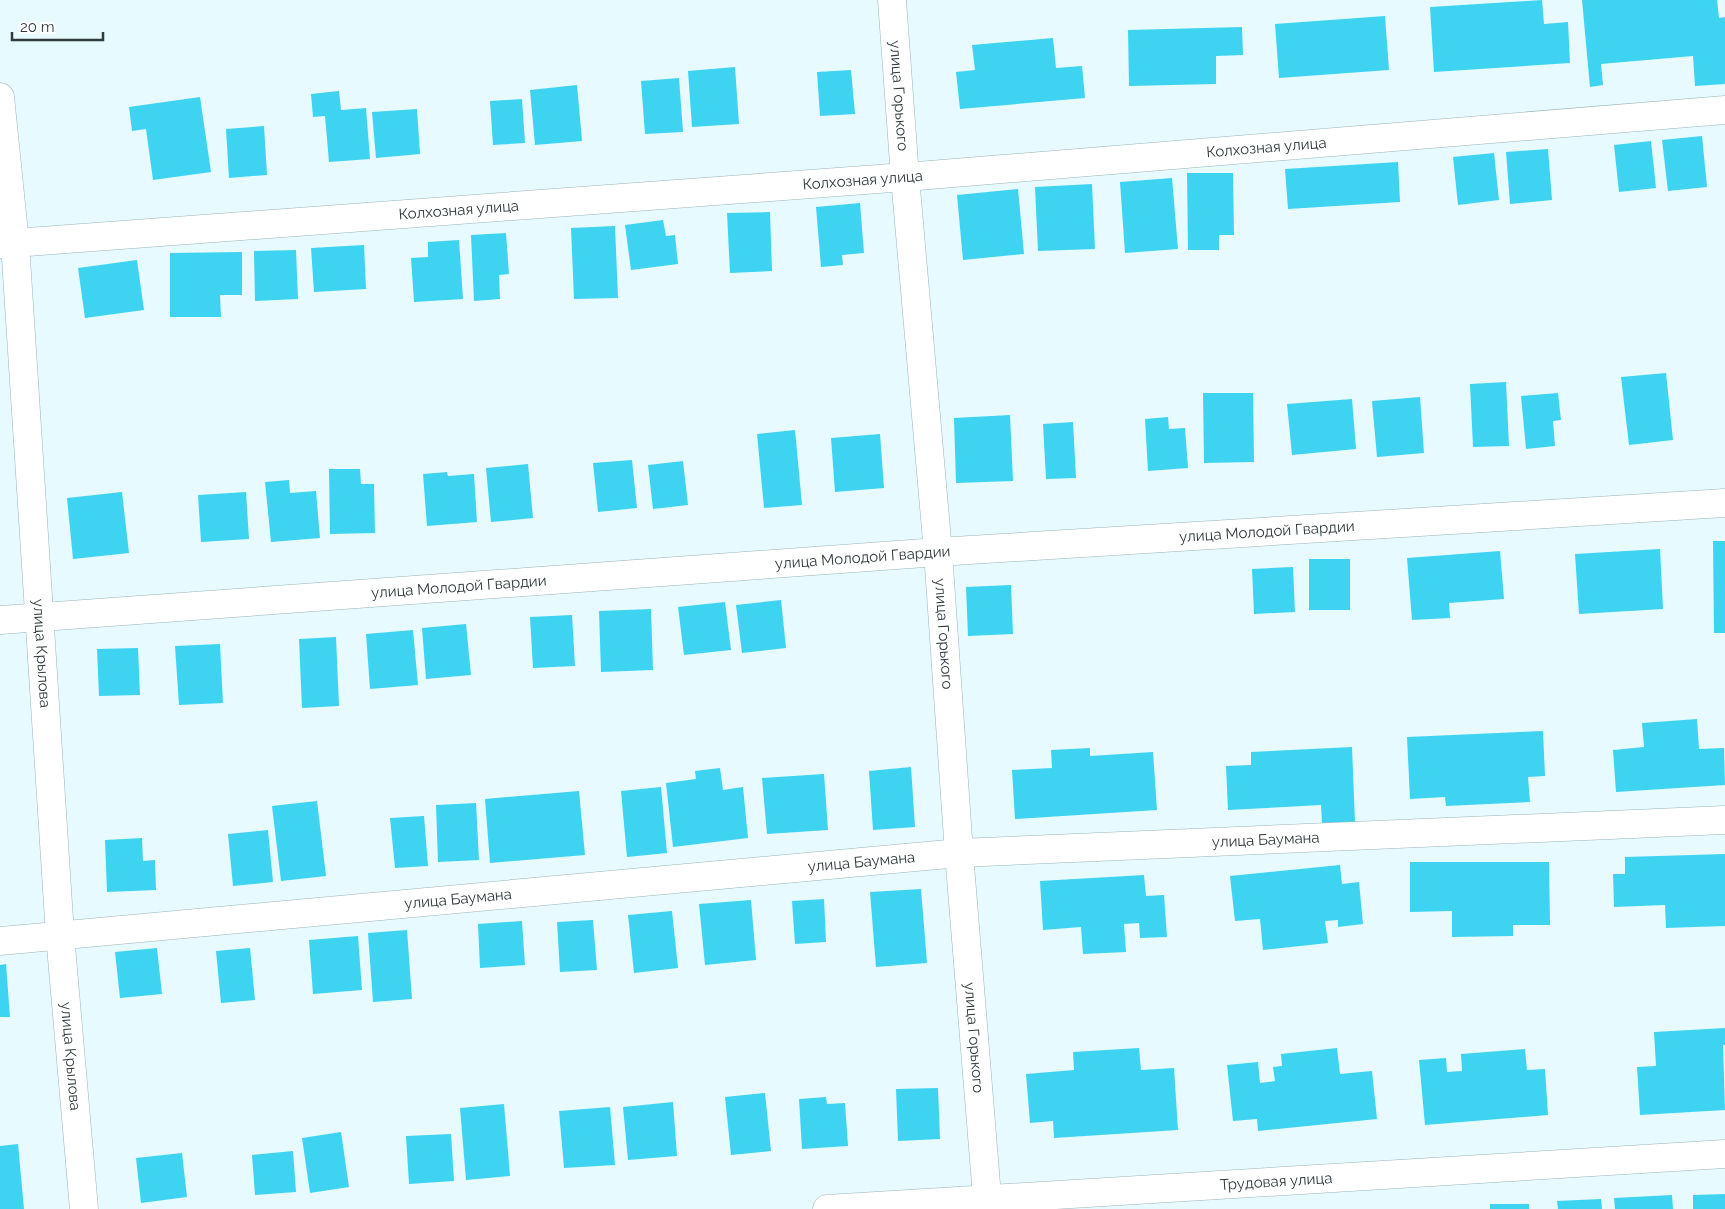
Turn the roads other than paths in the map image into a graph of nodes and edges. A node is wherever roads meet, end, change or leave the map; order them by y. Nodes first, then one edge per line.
1 (892, 0) edge
2 (0, 97) edge
3 (1725, 110) edge
4 (905, 177) junction
5 (8, 244) edge
6 (1725, 503) edge
7 (938, 552) junction
8 (38, 617) junction
9 (0, 620) edge
10 (1725, 820) edge
11 (959, 852) junction
12 (60, 935) junction
13 (0, 941) edge
14 (1725, 1154) edge
15 (988, 1204) edge
16 (84, 1209) edge
17 (827, 1209) edge

1 - 4 street, улица Горького
2 - 5 street, улица Крылова
3 - 4 street, Колхозная улица
4 - 5 street, Колхозная улица
4 - 7 street, улица Горького
5 - 8 street, улица Крылова
6 - 7 street, улица Молодой Гвардии
7 - 8 street, улица Молодой Гвардии
7 - 11 street, улица Горького
8 - 9 street, улица Молодой Гвардии
8 - 12 street, улица Крылова
10 - 11 street, улица Баумана
11 - 12 street, улица Баумана
11 - 15 street, улица Горького
12 - 13 street, улица Баумана
12 - 16 street, улица Крылова
14 - 15 street, Трудовая улица
15 - 17 street, Трудовая улица

